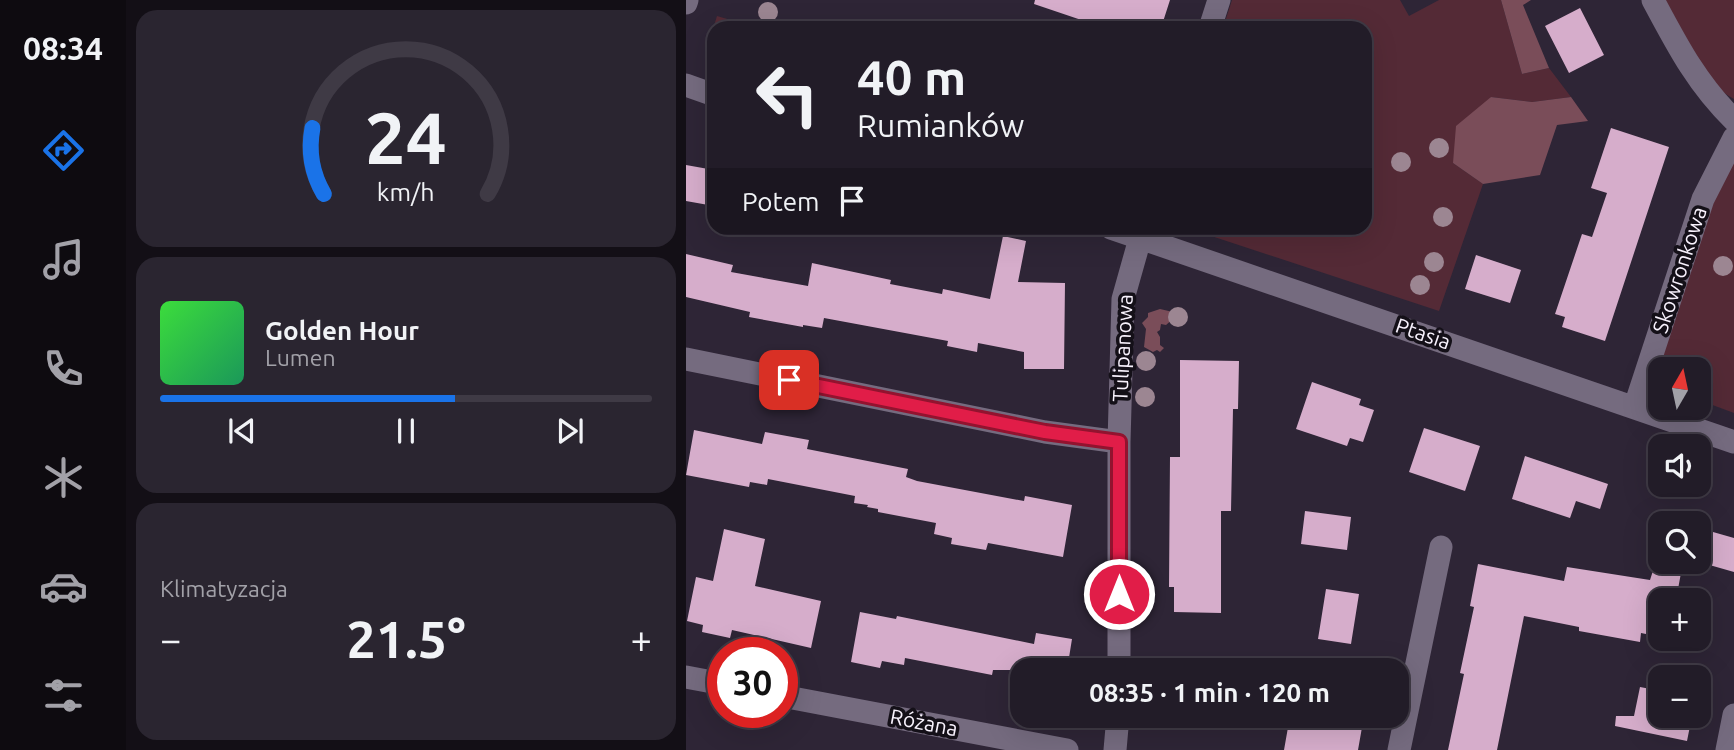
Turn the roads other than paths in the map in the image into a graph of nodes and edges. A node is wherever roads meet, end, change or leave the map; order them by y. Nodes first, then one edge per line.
1 (1219, 0) edge
2 (1653, 0) edge
3 (1212, 21) edge
4 (686, 85) edge
5 (707, 92) edge
6 (1734, 120) edge
7 (1734, 138) edge
8 (1141, 235) edge
9 (1150, 235) edge
10 (686, 359) edge
11 (1635, 406) junction
12 (1119, 442) junction
13 (1734, 442) edge
14 (1441, 547) dead end
15 (1119, 658) edge
16 (686, 677) edge
17 (707, 681) edge
18 (798, 699) edge
19 (1734, 715) edge
20 (1117, 728) edge
21 (1067, 750) edge
22 (1115, 750) edge
23 (1399, 750) edge
24 (1727, 750) edge

1 - 3 street
2 - 6 street
4 - 5 street
7 - 11 street, Skowronkowa
8 - 12 street, Tulipanowa
9 - 11 street, Ptasia
10 - 12 street
11 - 13 street, Ptasia
12 - 15 street, Tulipanowa
14 - 23 street
16 - 17 street
18 - 21 street, Różana
19 - 24 street
20 - 22 street

